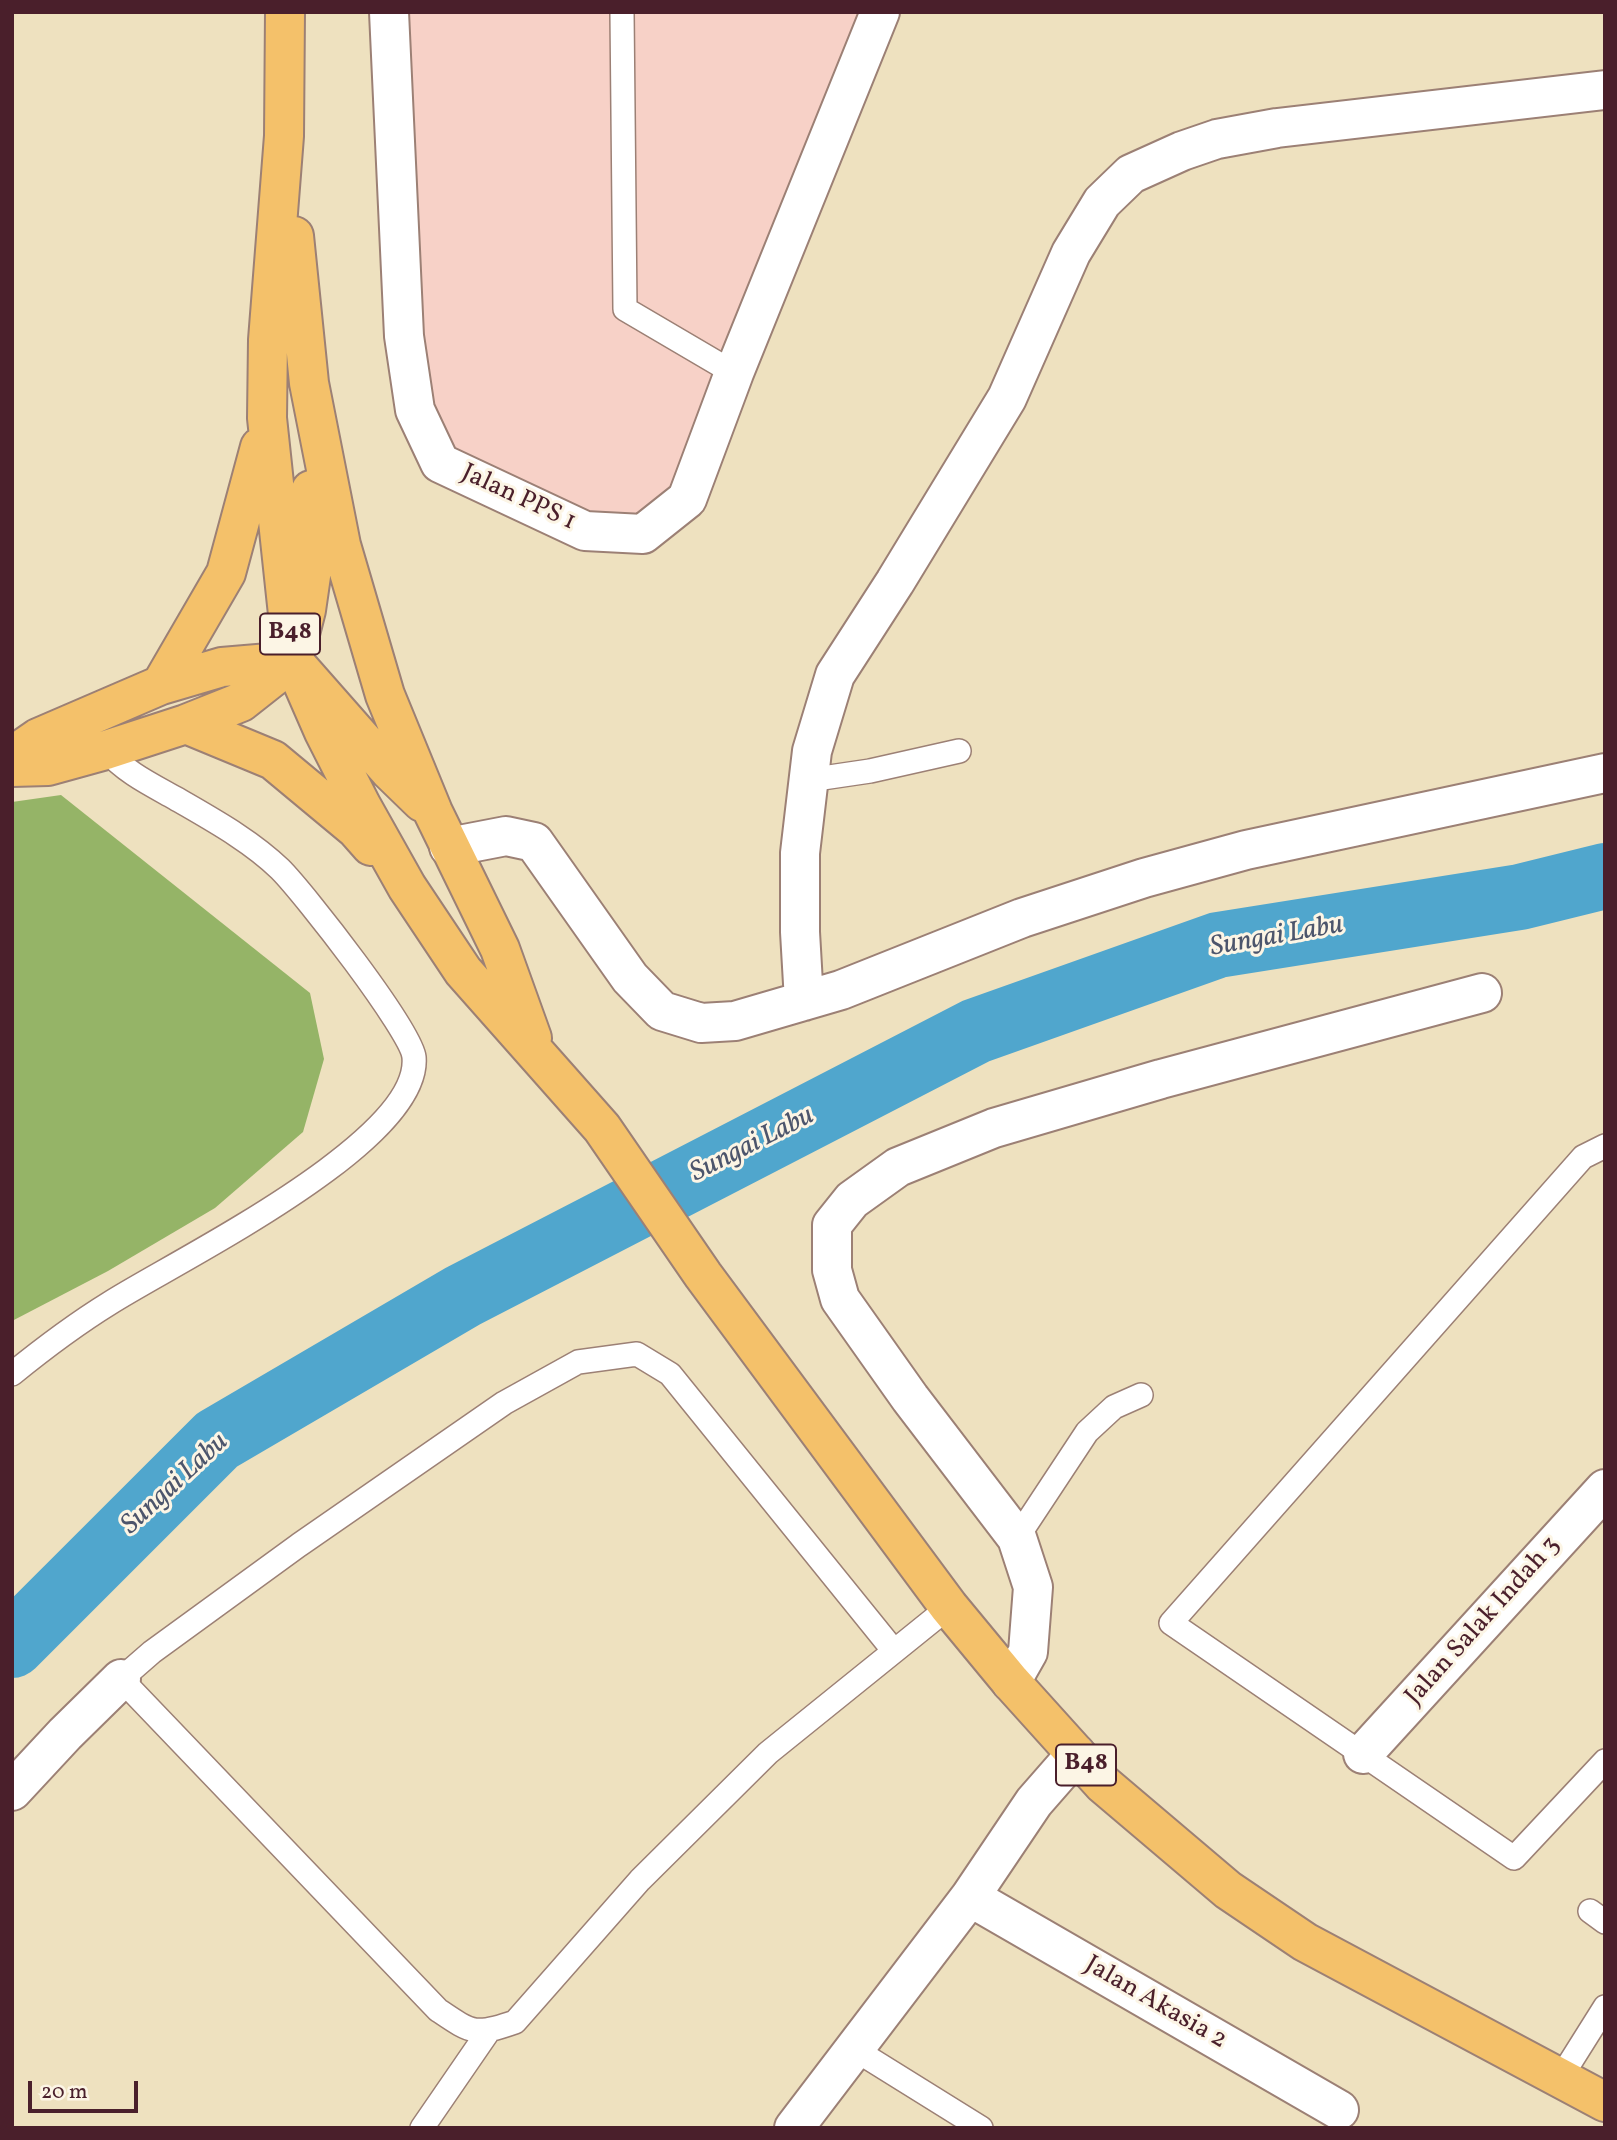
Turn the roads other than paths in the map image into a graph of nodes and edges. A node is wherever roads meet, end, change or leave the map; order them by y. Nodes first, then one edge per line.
1 (285, 12) edge
2 (388, 12) edge
3 (622, 12) edge
4 (880, 12) edge
5 (1605, 90) edge
6 (284, 136) junction
7 (734, 373) junction
8 (309, 383) junction
9 (267, 418) junction
10 (293, 661) junction
11 (161, 685) junction
12 (186, 724) junction
13 (106, 750) junction
14 (959, 751) dead end
15 (12, 757) edge
16 (12, 767) edge
17 (1605, 773) edge
18 (808, 780) junction
19 (433, 812) junction
20 (449, 847) junction
21 (407, 887) junction
22 (1482, 993) dead end
23 (804, 1001) junction
24 (540, 1059) junction
25 (1605, 1146) edge
26 (12, 1374) edge
27 (1141, 1395) dead end
28 (1605, 1489) edge
29 (1017, 1538) junction
30 (949, 1607) junction
31 (894, 1651) junction
32 (121, 1679) junction
33 (1011, 1682) junction
34 (1076, 1754) junction
35 (1363, 1754) junction
36 (1605, 1761) edge
37 (12, 1791) edge
38 (970, 1898) junction
39 (1605, 2007) edge
40 (488, 2032) junction
41 (854, 2049) junction
42 (1561, 2077) junction
43 (1605, 2102) edge
44 (1333, 2119) edge
45 (422, 2128) edge
46 (794, 2128) edge
47 (981, 2128) edge

1 - 6 main road, B48
2 - 7 street, Jalan PPS 1
3 - 7 lane
4 - 7 street, Jalan PPS 1
5 - 18 street
6 - 8 main road, B48
6 - 9 main road, B48
8 - 10 main road
8 - 19 main road, B48
9 - 10 main road, B48
9 - 11 main road
10 - 11 main road
10 - 12 main road
10 - 19 main road
10 - 21 main road, B48
11 - 15 main road
12 - 13 main road
12 - 21 main road
13 - 16 main road
13 - 26 lane
14 - 18 lane
17 - 23 street
18 - 23 street
19 - 20 main road, B48
20 - 23 street
20 - 24 main road, B48
21 - 24 main road, B48
22 - 29 street
24 - 30 main road, B48
25 - 35 lane
27 - 29 lane
28 - 35 street, Jalan Salak Indah 3
29 - 33 street
30 - 31 lane
30 - 33 main road, B48
31 - 32 lane
31 - 40 lane
32 - 37 street
32 - 40 lane
33 - 34 main road, B48
34 - 38 street
34 - 42 main road, B48
35 - 36 lane
38 - 41 street
38 - 44 street, Jalan Akasia 2
39 - 42 lane
40 - 45 lane
41 - 46 street
41 - 47 lane
42 - 43 main road, B48

